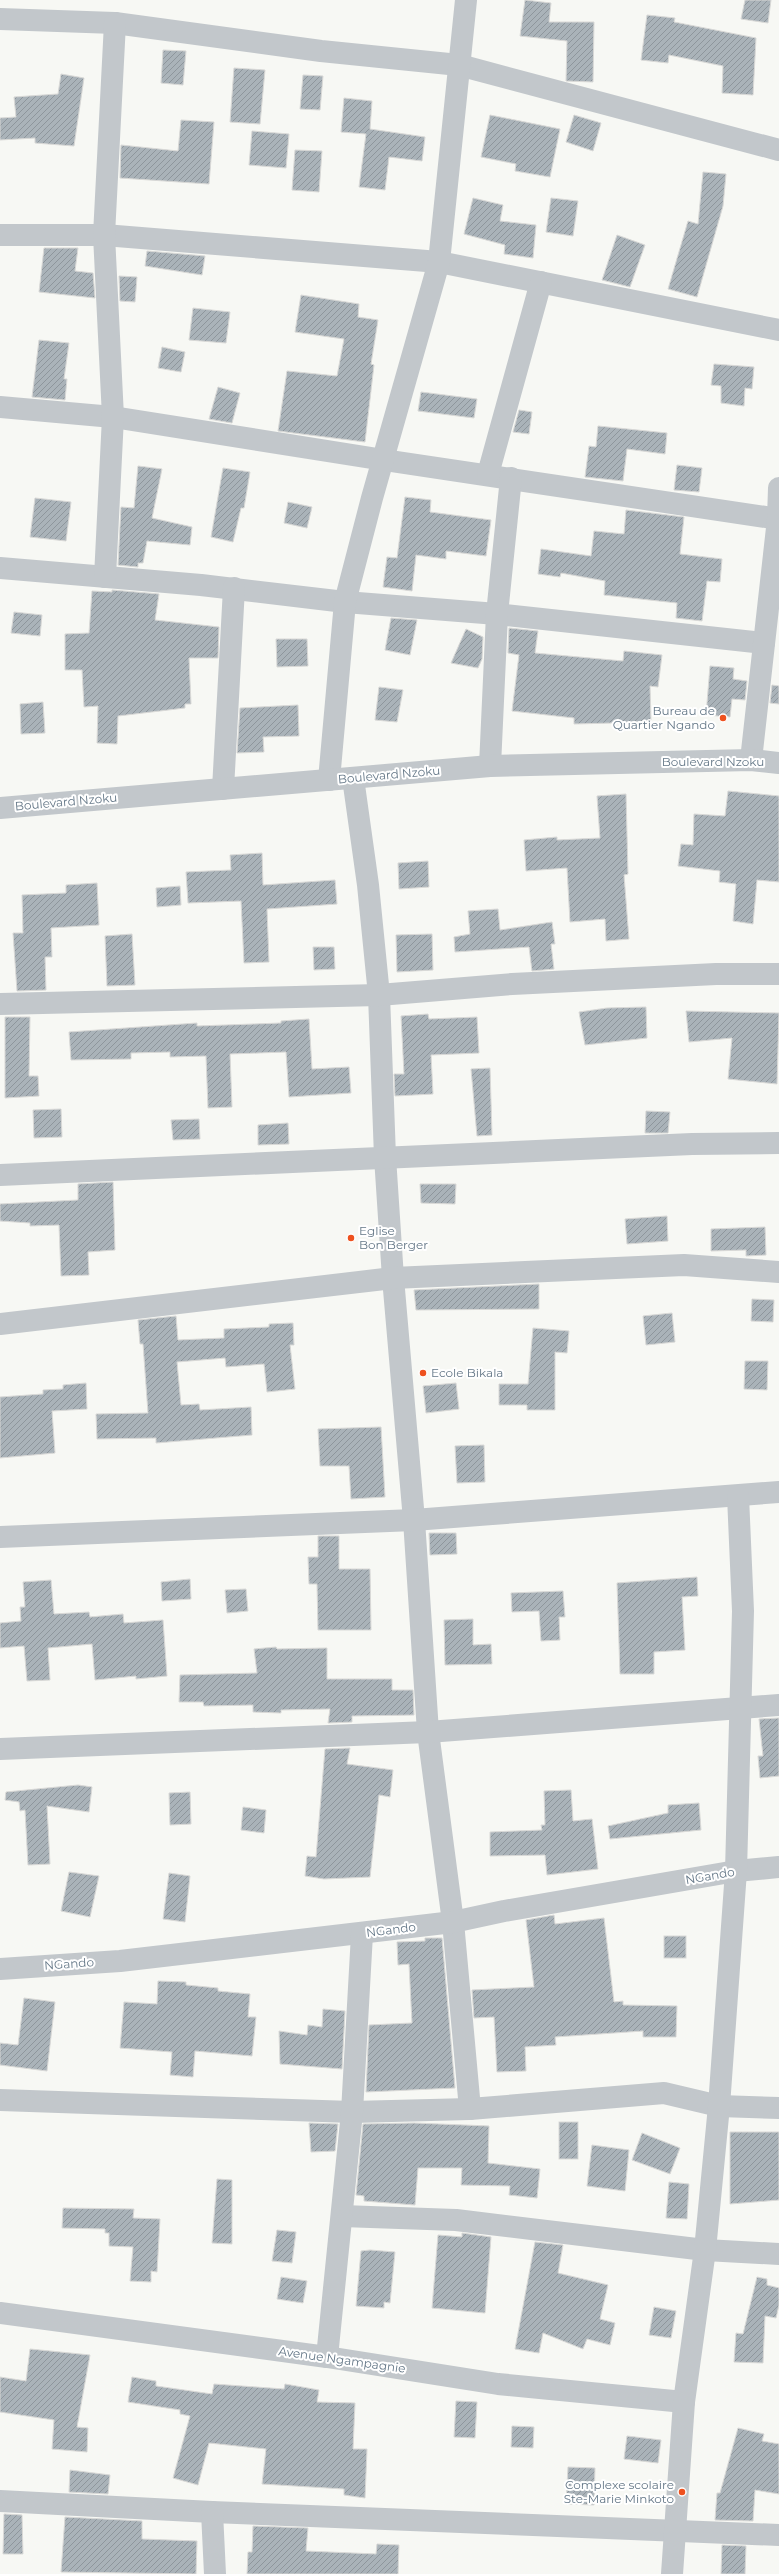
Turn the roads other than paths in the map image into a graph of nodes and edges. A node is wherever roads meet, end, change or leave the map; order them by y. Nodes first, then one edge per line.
1 (466, 0) edge
2 (0, 19) edge
3 (115, 23) junction
4 (459, 65) junction
5 (779, 150) edge
6 (104, 235) junction
7 (0, 236) edge
8 (439, 262) junction
9 (541, 282) junction
10 (779, 330) edge
11 (0, 408) edge
12 (113, 417) junction
13 (384, 460) junction
14 (488, 474) junction
15 (511, 478) junction
16 (779, 488) edge
17 (778, 519) edge
18 (0, 568) edge
19 (105, 576) junction
20 (234, 588) junction
21 (345, 602) junction
22 (497, 614) junction
23 (764, 643) junction
24 (751, 760) junction
25 (779, 763) edge
26 (490, 766) junction
27 (353, 778) junction
28 (329, 780) junction
29 (223, 789) junction
30 (0, 808) edge
31 (0, 811) edge
32 (779, 974) edge
33 (379, 995) junction
34 (0, 1004) edge
35 (779, 1143) edge
36 (385, 1157) junction
37 (0, 1175) edge
38 (779, 1272) edge
39 (393, 1278) junction
40 (0, 1324) edge
41 (779, 1492) edge
42 (738, 1496) junction
43 (414, 1520) junction
44 (0, 1537) edge
45 (779, 1705) edge
46 (740, 1707) junction
47 (428, 1732) junction
48 (0, 1749) edge
49 (779, 1867) edge
50 (736, 1871) junction
51 (453, 1922) junction
52 (362, 1934) junction
53 (0, 1969) edge
54 (0, 2100) edge
55 (719, 2106) junction
56 (779, 2108) edge
57 (470, 2109) junction
58 (352, 2112) junction
59 (342, 2216) junction
60 (705, 2250) junction
61 (779, 2254) edge
62 (0, 2313) edge
63 (327, 2357) junction
64 (684, 2402) junction
65 (0, 2501) edge
66 (212, 2512) junction
67 (677, 2531) junction
68 (779, 2535) edge
69 (215, 2574) edge
70 (672, 2574) edge

1 - 4 street
2 - 3 street
3 - 4 street
3 - 6 street
4 - 5 street
4 - 8 street
6 - 7 street
6 - 8 street
6 - 12 street
8 - 9 street
8 - 13 street
9 - 10 street
9 - 14 street
11 - 12 street
12 - 13 street
12 - 19 street
13 - 14 street
13 - 21 street
14 - 15 street
15 - 17 street
15 - 22 street
16 - 17 street
17 - 23 street
18 - 19 street
19 - 20 street
20 - 21 street
20 - 29 street
21 - 22 street
21 - 28 street
22 - 23 street
22 - 26 street
23 - 24 street
24 - 25 street, Boulevard Nzoku
24 - 26 street, Boulevard Nzoku
26 - 27 street, Boulevard Nzoku
27 - 28 street, Boulevard Nzoku
27 - 33 street
28 - 29 street, Boulevard Nzoku
29 - 30 street, Boulevard Nzoku
30 - 31 street
32 - 33 street
33 - 34 street
33 - 36 street
35 - 36 street
36 - 37 street
36 - 39 street
38 - 39 street
39 - 40 street
39 - 43 street
41 - 42 street
42 - 43 street
42 - 46 street
43 - 44 street
43 - 47 street
45 - 46 street
46 - 47 street
46 - 50 street
47 - 48 street
47 - 51 street
49 - 50 street, NGando
50 - 51 street, NGando
50 - 55 street
51 - 52 street, NGando
51 - 57 street
52 - 53 street, NGando
52 - 58 street
54 - 58 street
55 - 56 street
55 - 57 street
55 - 60 street
57 - 58 street
58 - 59 street
59 - 60 street
59 - 63 street
60 - 61 street
60 - 64 street
62 - 63 street, Avenue Ngampagnie
63 - 64 street, Avenue Ngampagnie
64 - 67 street
65 - 66 street
66 - 67 street
66 - 69 street
67 - 68 street
67 - 70 street

